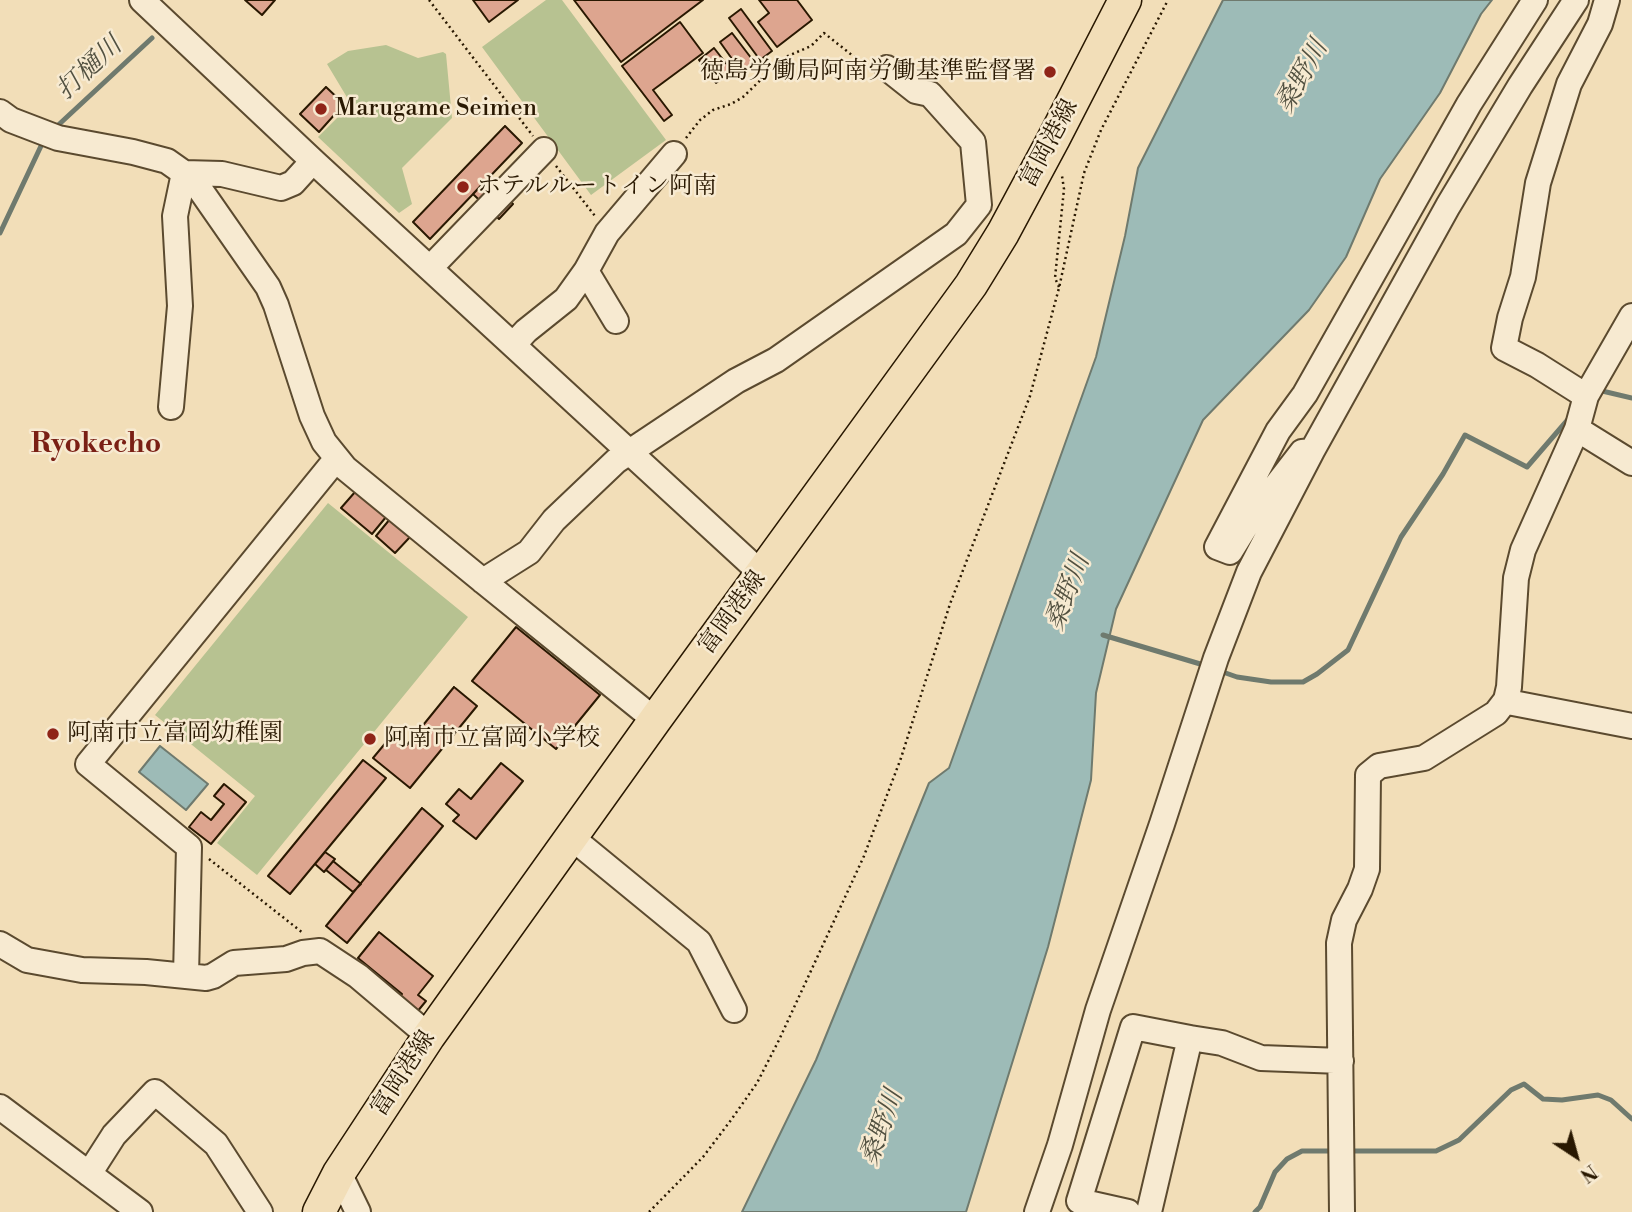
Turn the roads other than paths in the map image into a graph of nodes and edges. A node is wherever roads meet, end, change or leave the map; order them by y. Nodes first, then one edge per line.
1 (142, 0) edge
2 (1125, 0) edge
3 (1535, 0) edge
4 (1576, 0) edge
5 (1607, 0) edge
6 (887, 68) dead end
7 (0, 113) edge
8 (544, 150) road end
9 (674, 154) road end
10 (313, 161) junction
11 (184, 173) junction
12 (979, 205) junction
13 (1016, 209) junction
14 (430, 268) junction
15 (586, 271) junction
16 (1632, 316) edge
17 (616, 321) dead end
18 (513, 345) junction
19 (1586, 396) junction
20 (171, 407) dead end
21 (1577, 429) junction
22 (1312, 451) junction
23 (629, 453) junction
24 (337, 458) junction
25 (1632, 463) edge
26 (762, 574) junction
27 (483, 582) junction
28 (1506, 700) junction
29 (655, 720) junction
30 (1632, 726) edge
31 (571, 837) junction
32 (0, 944) edge
33 (186, 976) junction
34 (734, 1010) dead end
35 (429, 1035) junction
36 (1190, 1038) junction
37 (1125, 1049) junction
38 (1340, 1061) junction
39 (0, 1107) edge
40 (1059, 1145) junction
41 (339, 1173) junction
42 (89, 1174) junction
43 (140, 1212) edge
44 (260, 1212) edge
45 (318, 1212) edge
46 (358, 1212) edge
47 (1037, 1212) edge
48 (1128, 1212) edge
49 (1149, 1212) edge
50 (1342, 1212) edge

1 - 10 street
2 - 13 main road, 富岡港線
3 - 22 street
4 - 22 street
5 - 19 street
6 - 12 street
7 - 11 street
8 - 14 street
9 - 15 street
10 - 11 street
10 - 14 street
11 - 20 street
11 - 24 street
12 - 13 street
12 - 23 street
13 - 26 main road, 富岡港線
14 - 18 street
15 - 17 street
15 - 18 street
16 - 19 street
18 - 23 street
19 - 21 street
21 - 25 street
21 - 28 street
22 - 40 street
23 - 26 street
23 - 27 street
24 - 27 street
24 - 33 street
26 - 29 main road, 富岡港線
27 - 29 street
28 - 30 street
28 - 38 street
29 - 31 main road, 富岡港線
31 - 34 street
31 - 35 main road, 富岡港線
32 - 33 street
33 - 35 street
35 - 41 main road, 富岡港線
36 - 37 street
36 - 38 street
36 - 49 street
37 - 40 street
37 - 48 street
38 - 50 street
39 - 42 street
40 - 47 street
41 - 45 main road, 富岡港線
41 - 46 street
42 - 43 street
42 - 44 street

